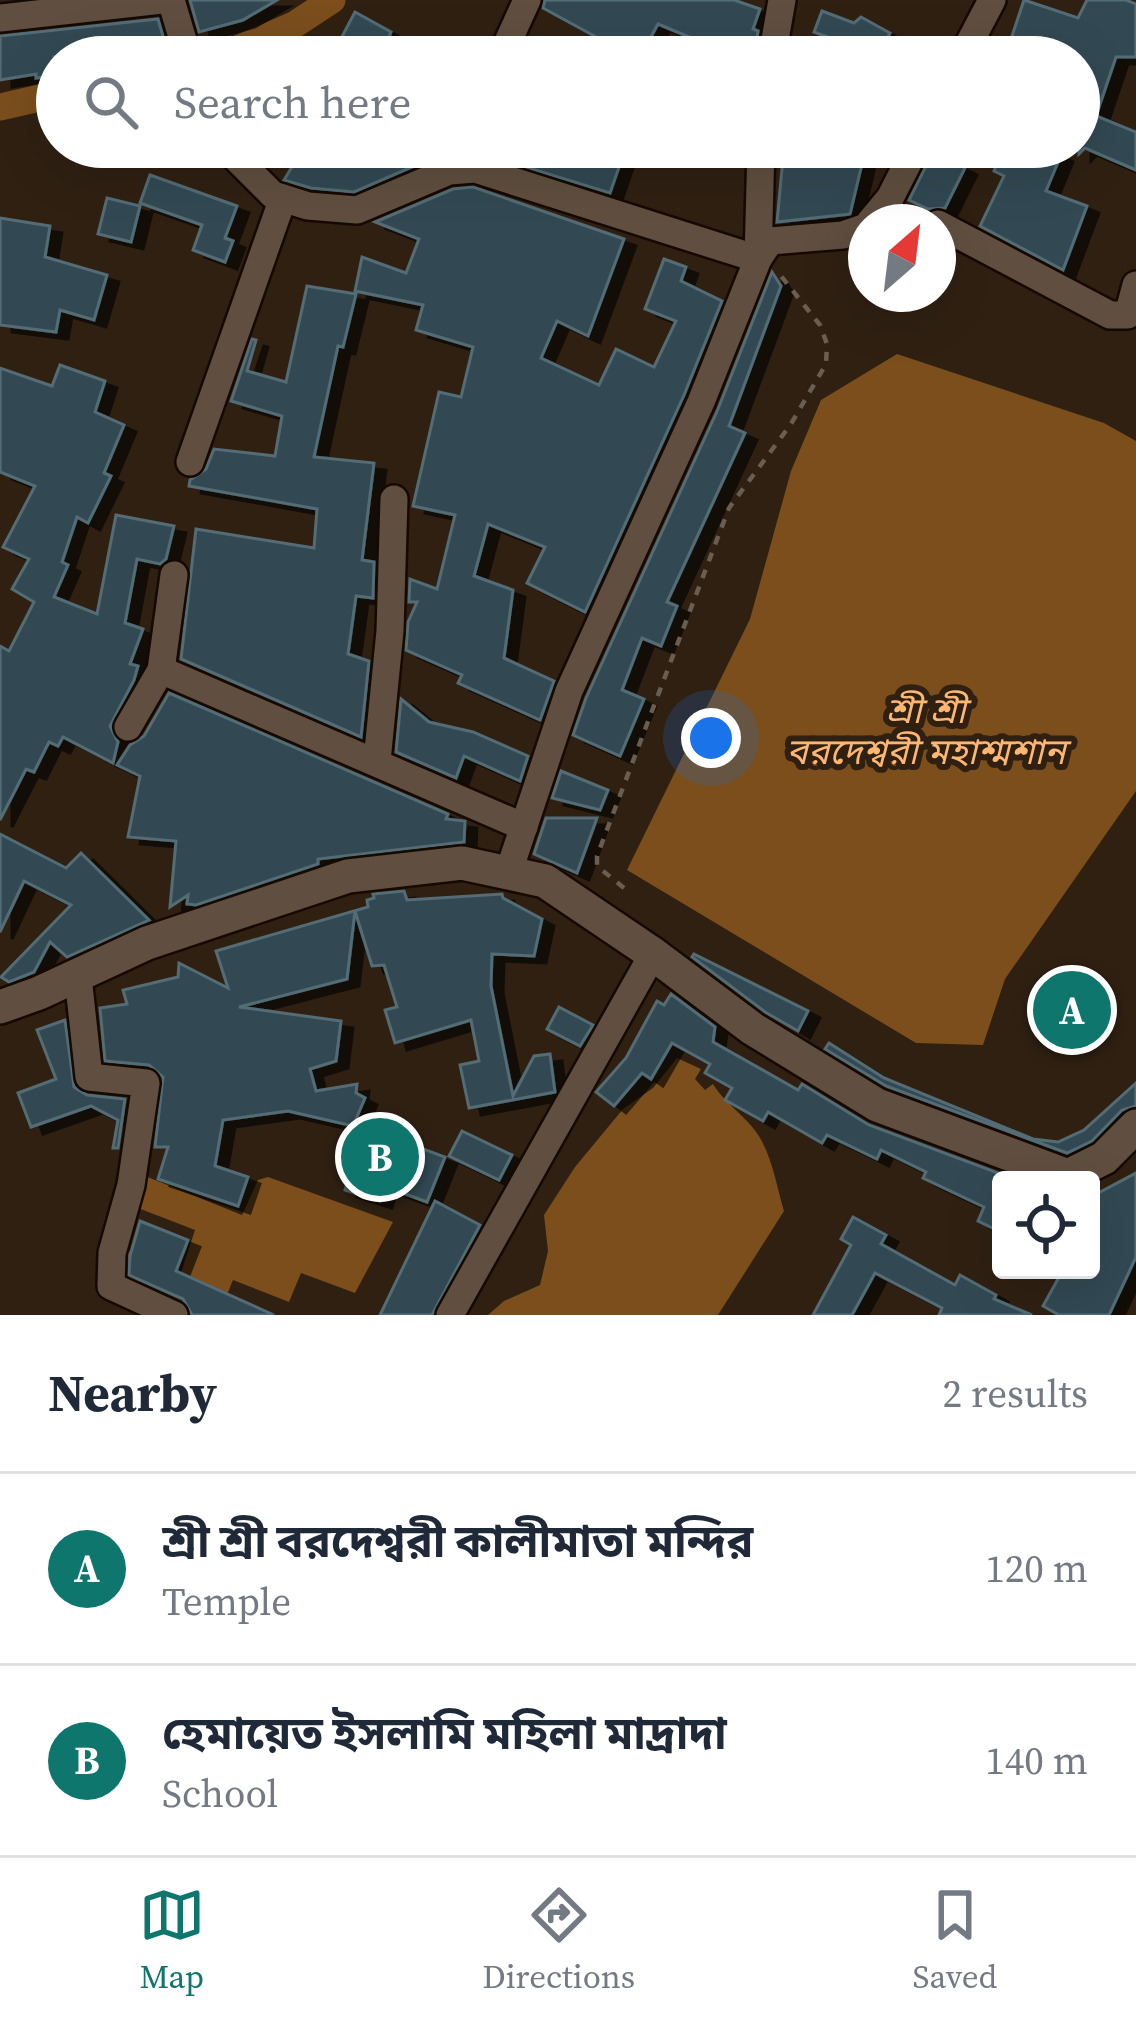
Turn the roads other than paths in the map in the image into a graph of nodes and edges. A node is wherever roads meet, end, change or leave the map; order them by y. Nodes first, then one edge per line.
1 (161, 0) edge
2 (171, 0) edge
3 (527, 0) edge
4 (782, 0) edge
5 (992, 0) edge
6 (0, 18) edge
7 (182, 36) edge
8 (511, 36) edge
9 (776, 36) edge
10 (973, 36) edge
11 (246, 168) edge
12 (438, 168) edge
13 (474, 168) edge
14 (760, 168) edge
15 (905, 168) edge
16 (284, 198) junction
17 (890, 198) junction
18 (885, 204) edge
19 (901, 204) edge
20 (848, 233) edge
21 (956, 234) edge
22 (758, 259) junction
23 (1136, 285) edge
24 (190, 462) dead end
25 (394, 499) dead end
26 (174, 575) dead end
27 (161, 670) junction
28 (128, 727) dead end
29 (376, 760) junction
30 (524, 827) junction
31 (509, 871) junction
32 (652, 954) junction
33 (78, 976) junction
34 (0, 1006) edge
35 (1136, 1126) edge
36 (174, 1315) edge
37 (450, 1315) edge

1 - 6 street
2 - 7 street
3 - 8 street
4 - 9 street
5 - 10 street
11 - 16 street
12 - 16 street
13 - 22 street
14 - 22 street
15 - 17 street
16 - 24 street
17 - 18 street
17 - 19 street
20 - 22 street
21 - 23 street
22 - 30 street
25 - 29 street
26 - 27 street
27 - 28 street
27 - 29 street
29 - 30 street
30 - 31 street
31 - 32 street
31 - 33 street
32 - 35 street
32 - 37 street
33 - 34 street
33 - 36 street

